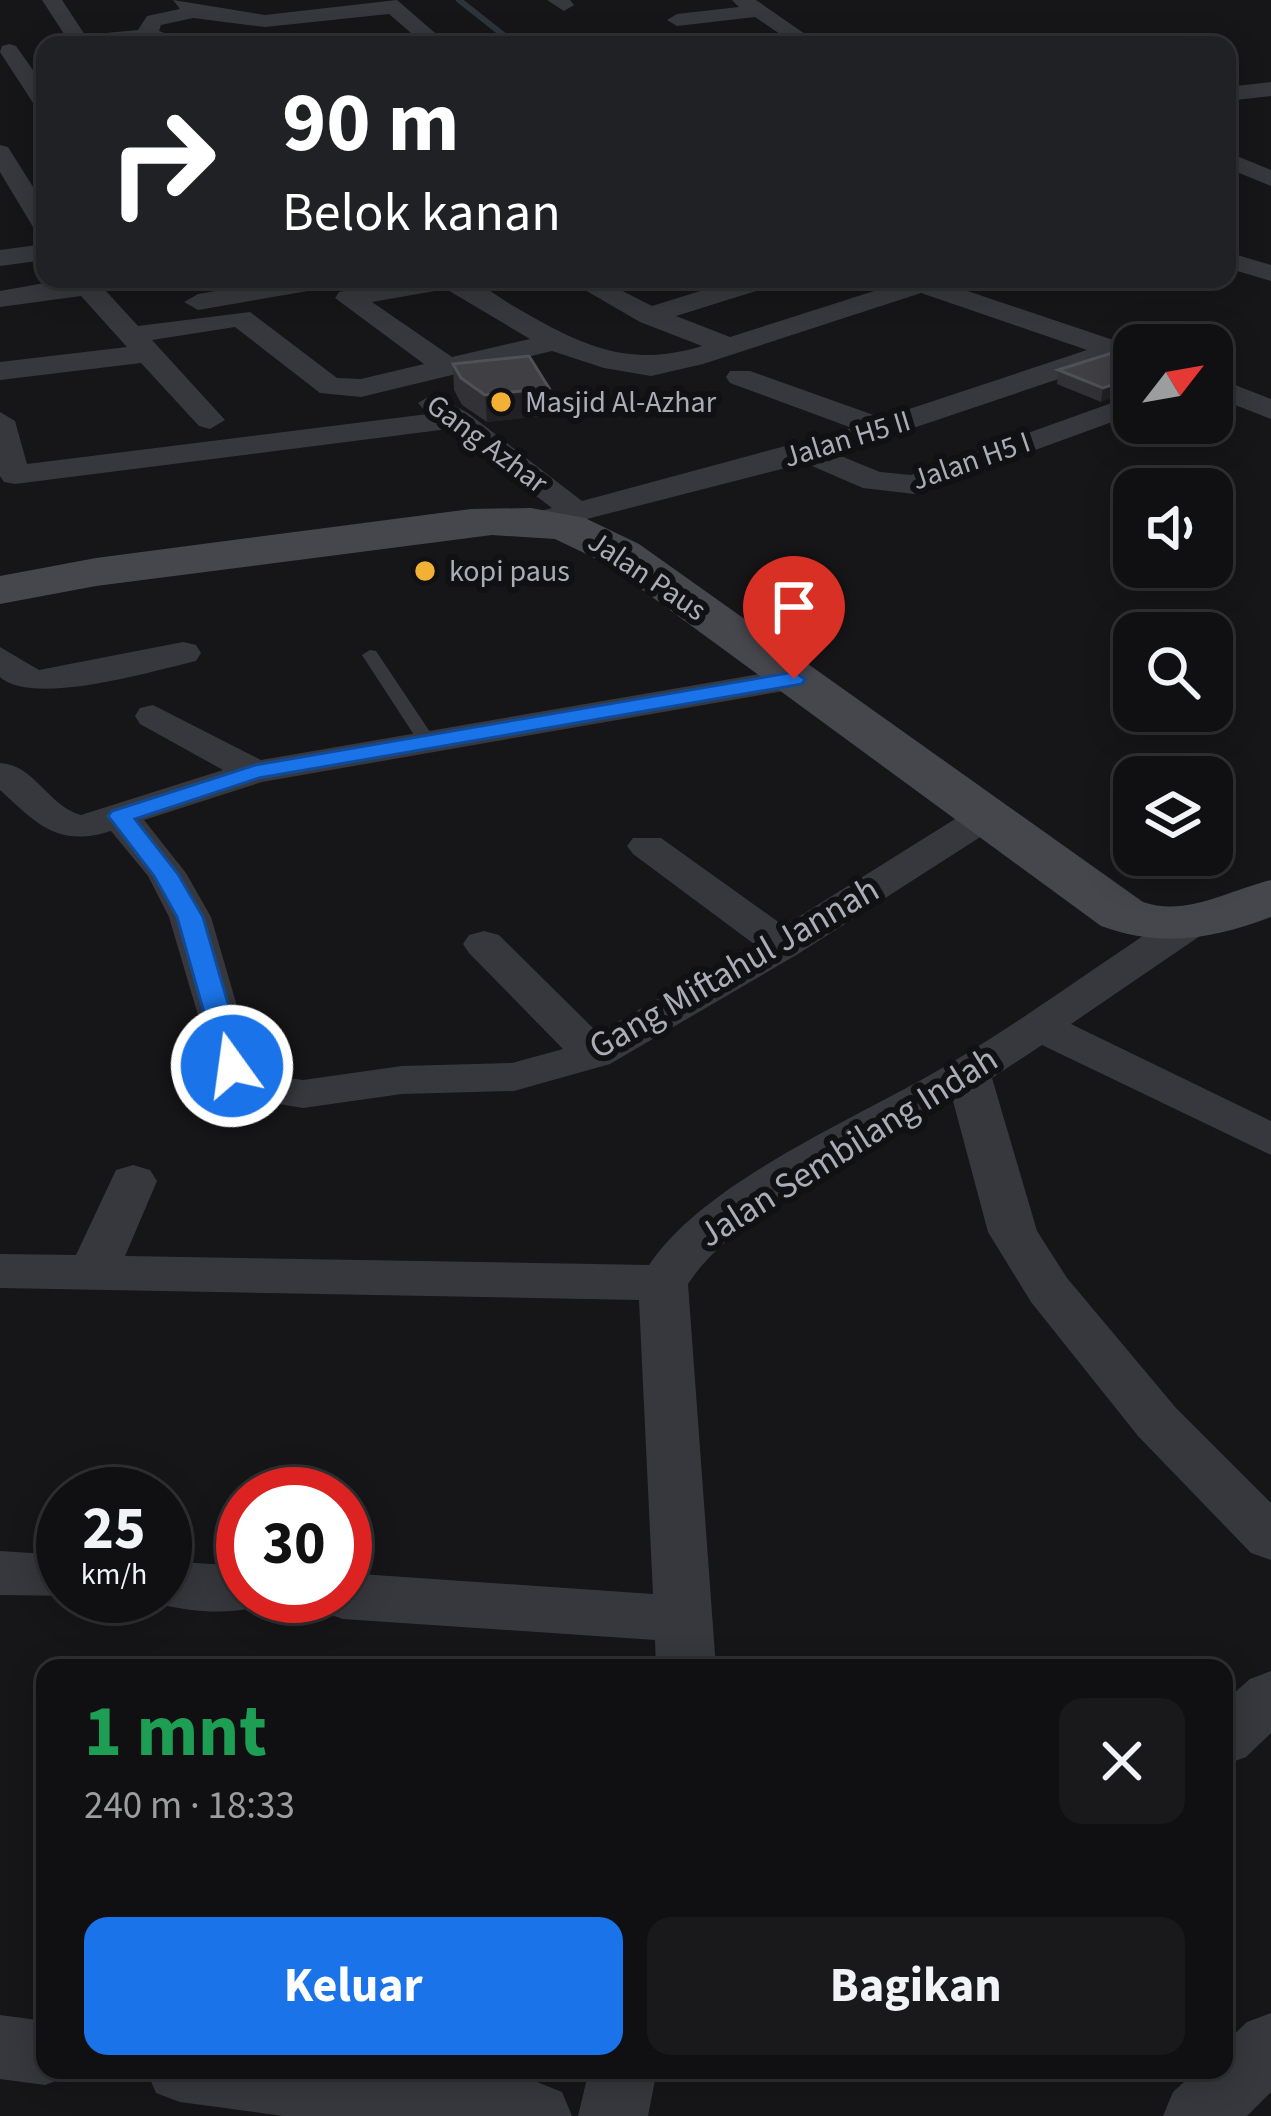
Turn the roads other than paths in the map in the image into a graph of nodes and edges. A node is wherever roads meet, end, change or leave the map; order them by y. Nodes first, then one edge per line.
1 (52, 0) edge
2 (240, 0) edge
3 (389, 3) edge
4 (188, 6) edge
5 (750, 6) edge
6 (265, 21) junction
7 (147, 33) edge
8 (76, 36) edge
9 (251, 36) edge
10 (283, 36) edge
11 (428, 36) edge
12 (702, 36) edge
13 (796, 36) edge
14 (4, 43) edge
15 (36, 44) edge
16 (36, 80) edge
17 (1271, 88) edge
18 (1236, 92) edge
19 (1236, 95) edge
20 (1271, 107) edge
21 (2, 157) edge
22 (1236, 165) edge
23 (1266, 183) edge
24 (35, 217) edge
25 (36, 253) edge
26 (0, 258) edge
27 (1236, 263) edge
28 (1271, 273) edge
29 (57, 288) edge
30 (88, 288) edge
31 (340, 288) edge
32 (467, 288) edge
33 (595, 288) edge
34 (661, 288) edge
35 (738, 288) edge
36 (896, 288) edge
37 (931, 288) edge
38 (609, 296) junction
39 (0, 299) edge
40 (650, 316) junction
41 (240, 318) junction
42 (132, 335) junction
43 (554, 342) junction
44 (728, 346) junction
45 (1113, 350) edge
46 (1113, 358) edge
47 (447, 367) junction
48 (0, 371) edge
49 (740, 377) dead end
50 (399, 379) junction
51 (1233, 394) edge
52 (1271, 410) edge
53 (1113, 412) edge
54 (210, 419) dead end
55 (457, 419) junction
56 (0, 421) edge
57 (883, 429) junction
58 (808, 453) junction
59 (559, 515) junction
60 (0, 590) edge
61 (183, 653) dead end
62 (370, 655) dead end
63 (0, 658) edge
64 (794, 679) junction
65 (153, 716) dead end
66 (428, 741) junction
67 (255, 772) junction
68 (4, 773) dead end
69 (120, 816) junction
70 (986, 817) junction
71 (647, 846) dead end
72 (1271, 897) edge
73 (1185, 927) junction
74 (484, 944) dead end
75 (783, 946) junction
76 (1040, 1026) junction
77 (593, 1054) junction
78 (968, 1073) junction
79 (1271, 1140) edge
80 (134, 1181) dead end
81 (0, 1271) edge
82 (92, 1276) junction
83 (663, 1283) junction
84 (1271, 1538) edge
85 (0, 1573) edge
86 (36, 1575) edge
87 (372, 1600) edge
88 (686, 1644) edge
89 (1271, 2045) edge
90 (0, 2047) edge
91 (36, 2052) edge
92 (250, 2079) edge
93 (620, 2079) edge
94 (538, 2116) edge
95 (613, 2116) edge
96 (1198, 2116) edge

1 - 8 street
2 - 6 street
3 - 6 street
3 - 11 street
4 - 6 street
4 - 7 street
5 - 12 street
5 - 13 street
6 - 9 street
6 - 10 street
14 - 15 street
14 - 16 street
17 - 18 street
19 - 20 street
21 - 24 street
22 - 23 street
25 - 26 street
27 - 28 street
29 - 39 street
30 - 42 street
31 - 41 street
31 - 42 street
31 - 47 street
32 - 43 street
33 - 38 street
34 - 38 street
35 - 40 street
36 - 44 street
37 - 45 street
38 - 40 street
40 - 44 street
41 - 42 street
41 - 50 street
42 - 48 street
42 - 54 street
43 - 44 street
43 - 47 street
46 - 57 street, Jalan H5 II
47 - 50 street
49 - 57 street
50 - 55 street, Gang Azhar
51 - 52 street
53 - 58 street, Jalan H5 I
55 - 56 street
55 - 59 street, Gang Azhar
57 - 58 street, Jalan H5 II
58 - 59 street, Jalan H5 II
59 - 60 main road, Jalan Paus
59 - 64 main road, Jalan Paus
61 - 63 street
62 - 66 lane
64 - 66 street
64 - 70 main road, Jalan Paus
65 - 67 street
66 - 67 street
67 - 69 street
68 - 69 street
69 - 77 street, Gang Miftahul Jannah
70 - 73 main road, Jalan Paus
70 - 75 street, Gang Miftahul Jannah
71 - 75 street
72 - 73 main road
73 - 76 street, Jalan Sembilang Indah
74 - 77 street
75 - 77 street, Gang Miftahul Jannah
76 - 78 street, Jalan Sembilang Indah
76 - 79 street
78 - 83 street, Jalan Sembilang Indah
78 - 84 street
80 - 82 street
81 - 82 street
82 - 83 street
83 - 88 street
85 - 86 street
87 - 88 street
89 - 96 street
90 - 91 street
92 - 94 street
93 - 95 street

